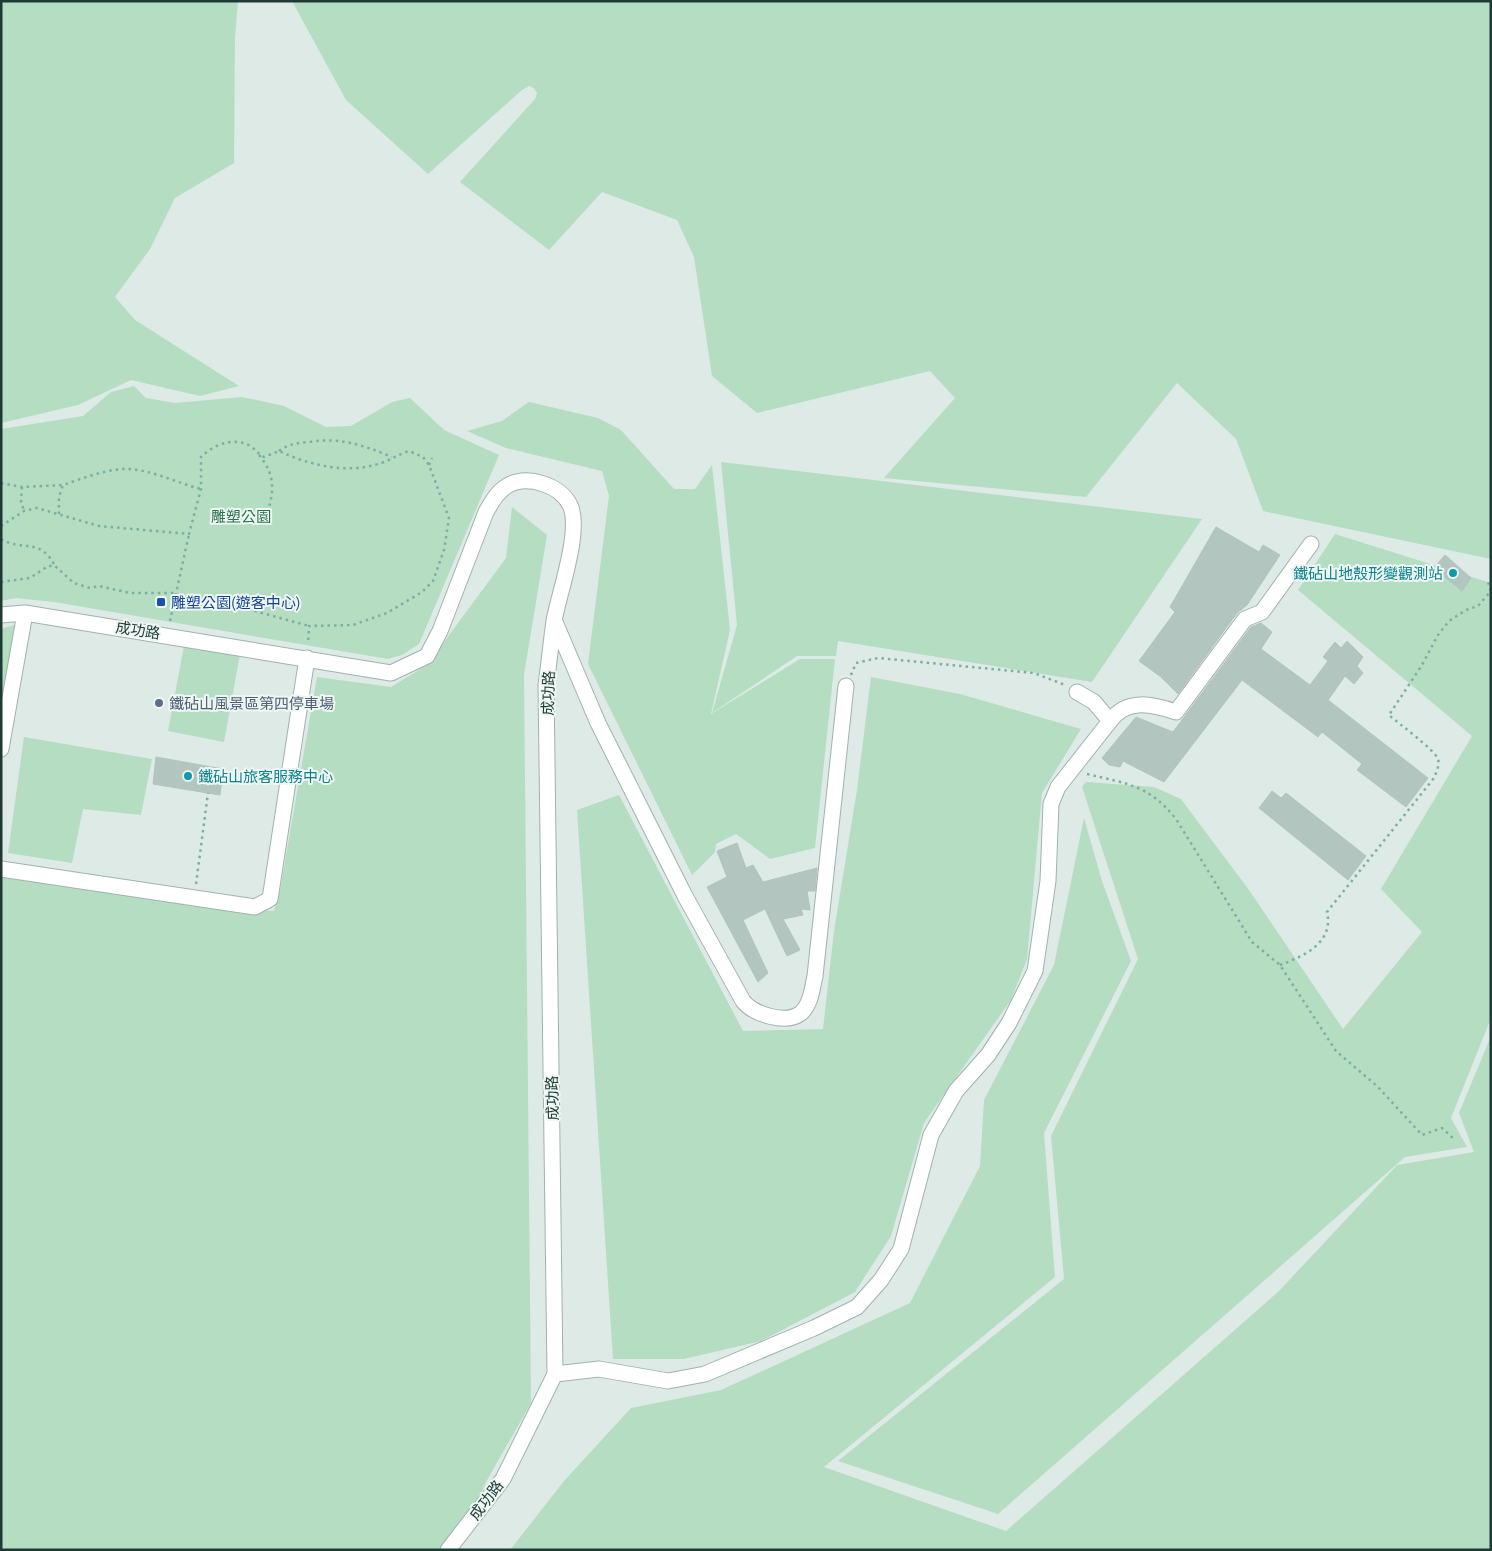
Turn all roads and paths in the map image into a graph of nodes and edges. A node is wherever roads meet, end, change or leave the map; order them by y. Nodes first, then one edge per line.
1 (279, 451) junction
2 (258, 454) junction
3 (393, 457) junction
4 (432, 458) dead end
5 (428, 465) junction
6 (1, 483) edge
7 (63, 485) junction
8 (22, 487) junction
9 (201, 490) junction
10 (24, 511) junction
11 (59, 514) junction
12 (265, 521) dead end
13 (1, 526) edge
14 (188, 534) junction
15 (1, 539) edge
16 (1311, 544) dead end
17 (55, 566) junction
18 (1491, 578) edge
19 (1, 582) edge
20 (177, 593) junction
21 (173, 609) junction
22 (25, 612) junction
23 (1, 615) edge
24 (554, 621) junction
25 (309, 626) junction
26 (167, 635) junction
27 (307, 658) junction
28 (846, 686) joint
29 (1077, 692) joint
30 (1110, 721) junction
31 (1, 749) edge
32 (1072, 770) junction
33 (208, 793) dead end
34 (1, 869) edge
35 (194, 898) junction
36 (1280, 965) junction
37 (1455, 1140) dead end
38 (555, 1374) junction
39 (448, 1550) edge

1 - 2 path
1 - 3 path
1 - 3 path
2 - 9 path
2 - 12 path
3 - 5 path
4 - 5 path
5 - 25 path
6 - 8 path
7 - 8 path
7 - 9 path
7 - 11 path
8 - 10 path
9 - 14 path
10 - 11 path
10 - 13 path
11 - 14 path
14 - 20 path
15 - 17 path
16 - 30 street
17 - 19 path
17 - 20 path
18 - 36 path
20 - 21 path
21 - 25 path
21 - 26 path
22 - 23 street, 成功路
22 - 26 street, 成功路
22 - 31 street
24 - 27 street, 成功路
24 - 28 street
24 - 38 street, 成功路
25 - 27 path
26 - 27 street, 成功路
27 - 35 street
28 - 29 path
29 - 30 street
30 - 32 street
32 - 36 path
32 - 38 street
33 - 35 path
34 - 35 street
36 - 37 path
38 - 39 street, 成功路

